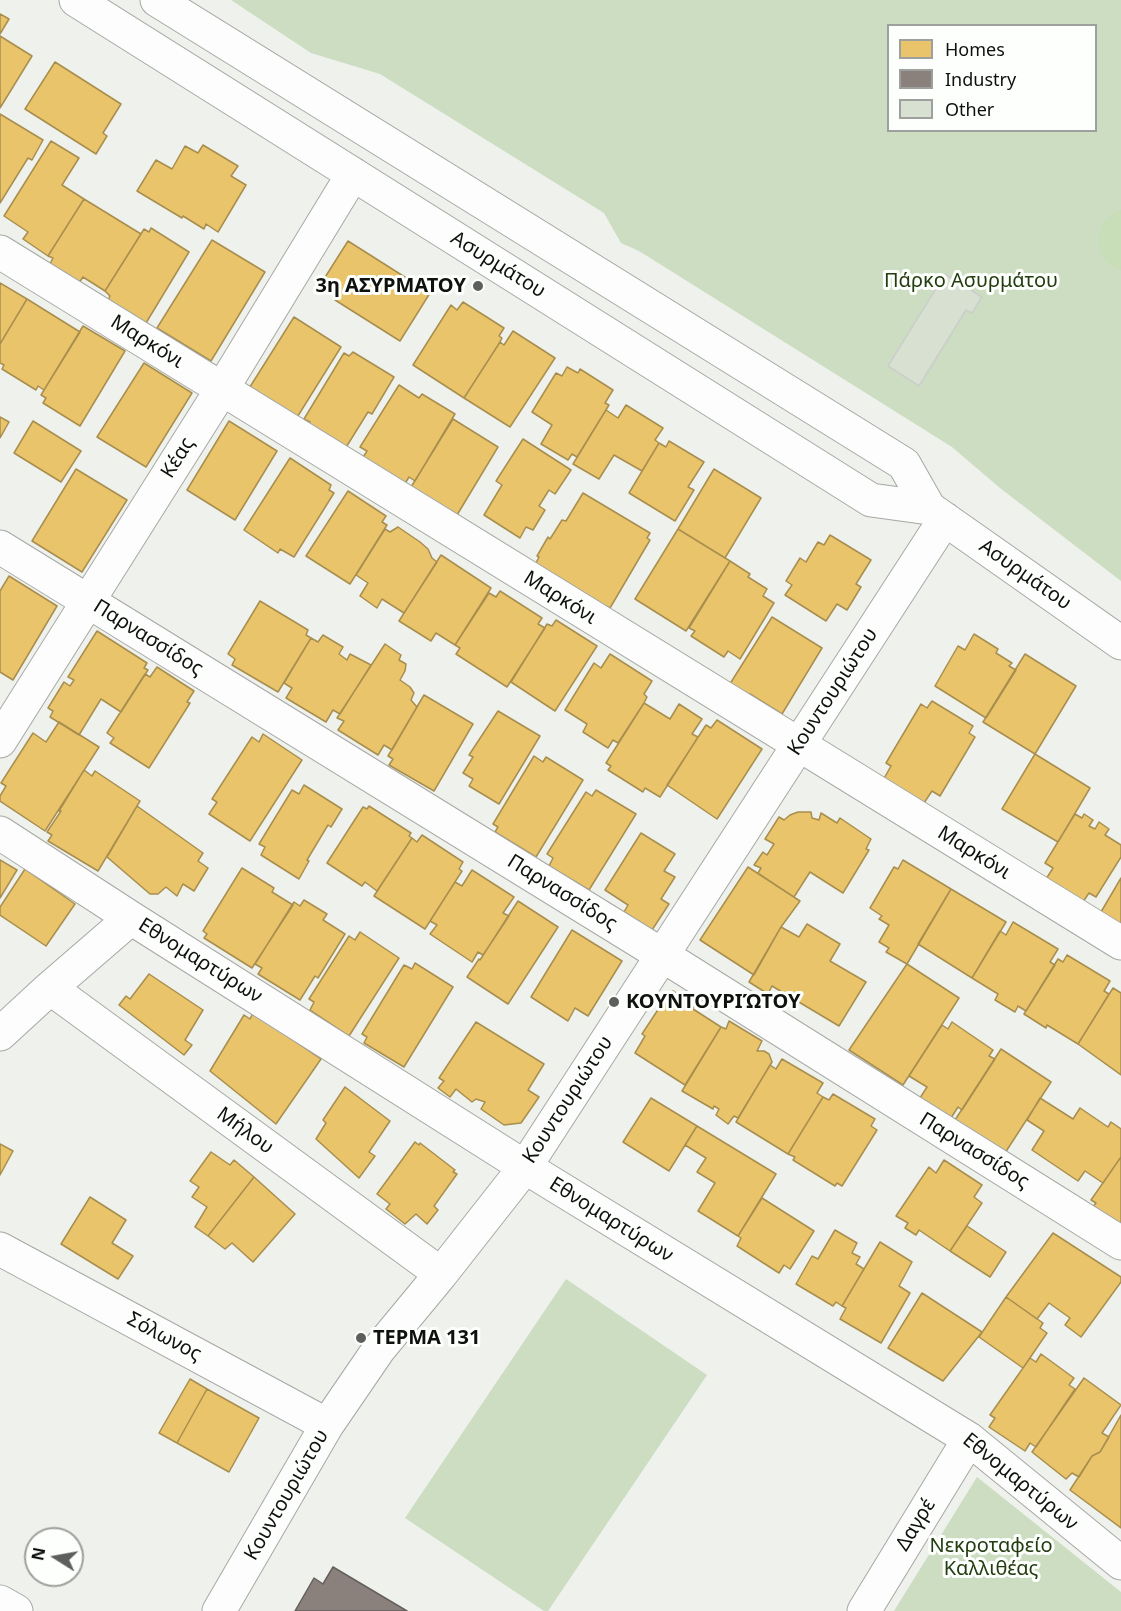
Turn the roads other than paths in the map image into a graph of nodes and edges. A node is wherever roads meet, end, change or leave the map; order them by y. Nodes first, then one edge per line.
1 (76, 0) edge
2 (158, 0) edge
3 (353, 174) junction
4 (0, 252) edge
5 (222, 389) junction
6 (937, 514) junction
7 (0, 547) edge
8 (88, 601) junction
9 (1121, 643) edge
10 (0, 741) edge
11 (799, 745) junction
12 (0, 833) edge
13 (131, 918) junction
14 (1121, 943) edge
15 (663, 955) junction
16 (50, 988) junction
17 (0, 1034) edge
18 (525, 1167) junction
19 (1121, 1243) edge
20 (0, 1249) edge
21 (441, 1274) junction
22 (327, 1425) junction
23 (969, 1439) junction
24 (1121, 1563) edge
25 (0, 1602) edge
26 (16, 1611) edge
27 (219, 1611) edge
28 (864, 1611) edge

1 - 3 street, Ασυρμάτου
2 - 6 street, Ασυρμάτου
3 - 5 street, Κέας
3 - 6 street, Ασυρμάτου
4 - 5 street, Μαρκόνι
5 - 8 street, Κέας
5 - 11 street, Μαρκόνι
6 - 9 street, Ασυρμάτου
6 - 11 street, Κουντουριώτου
7 - 8 street, Παρνασσίδος
8 - 10 street, Κέας
8 - 15 street, Παρνασσίδος
11 - 14 street, Μαρκόνι
11 - 15 street, Κουντουριώτου
12 - 13 street, Εθνομαρτύρων
13 - 16 street
13 - 18 street, Εθνομαρτύρων
15 - 18 street, Κουντουριώτου
15 - 19 street, Παρνασσίδος
16 - 17 street
16 - 21 street, Μήλου
18 - 21 street, Κουντουριώτου
18 - 23 street, Εθνομαρτύρων
20 - 22 street, Σόλωνος
21 - 22 street, Κουντουριώτου
22 - 27 street, Κουντουριώτου
23 - 24 street, Εθνομαρτύρων
23 - 28 street, Δαγρέ
25 - 26 street

